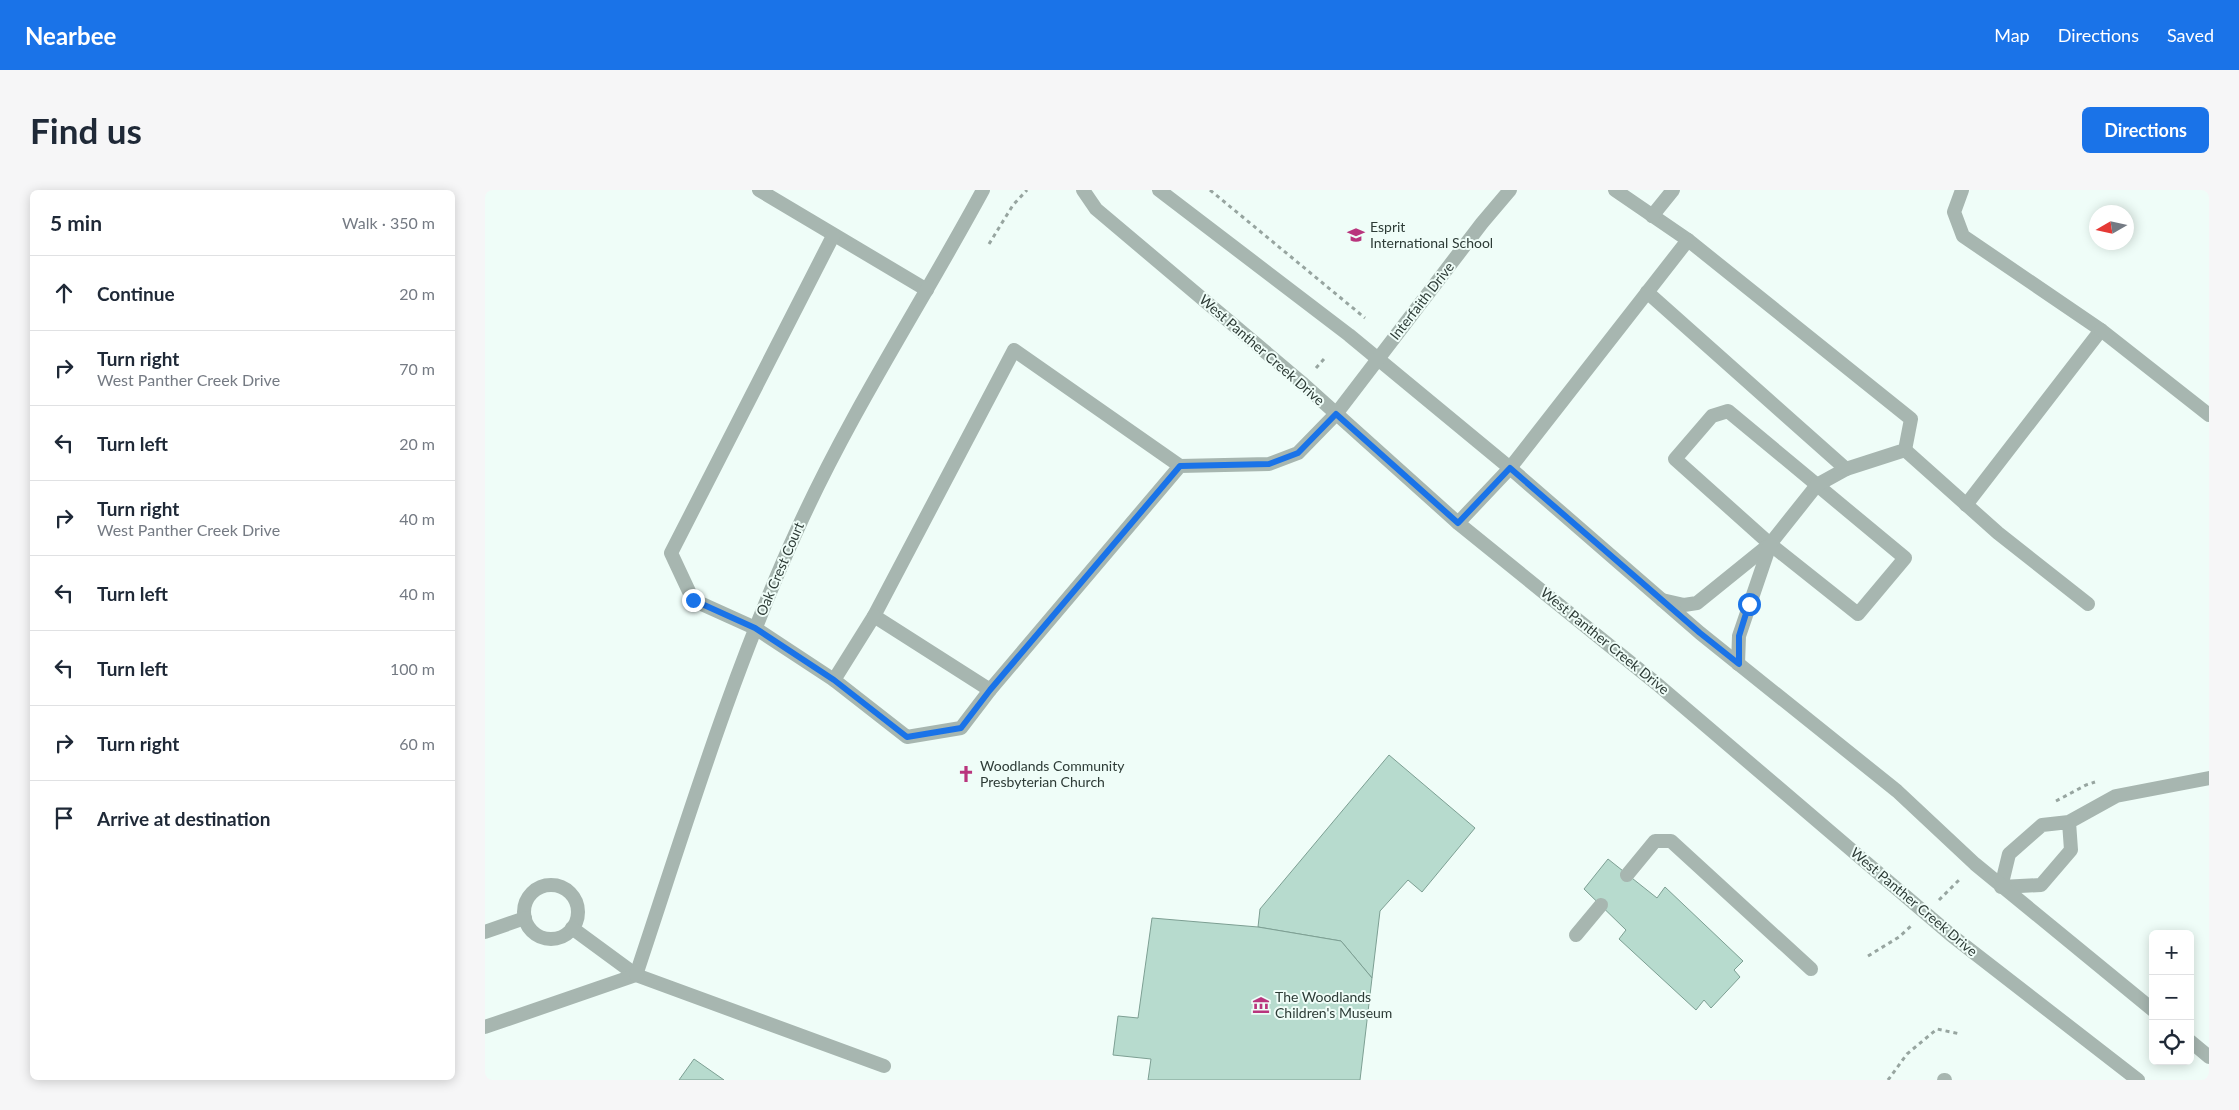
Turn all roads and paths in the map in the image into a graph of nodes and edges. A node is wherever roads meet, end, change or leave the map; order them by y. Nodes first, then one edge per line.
1 (759, 190) edge
2 (983, 190) edge
3 (1027, 190) edge
4 (1083, 190) edge
5 (1159, 190) edge
6 (1210, 190) edge
7 (1510, 190) edge
8 (1615, 190) edge
9 (1673, 190) edge
10 (1961, 190) edge
11 (1652, 216) junction
12 (833, 236) junction
13 (1688, 240) junction
14 (989, 244) dead end
15 (927, 290) junction
16 (1647, 292) junction
17 (1365, 318) dead end
18 (2101, 330) junction
19 (1324, 359) dead end
20 (1378, 359) junction
21 (1313, 370) dead end
22 (1336, 414) junction
23 (2209, 415) edge
24 (1905, 450) junction
25 (1180, 466) junction
26 (1510, 468) junction
27 (1846, 469) junction
28 (1817, 485) junction
29 (1966, 505) junction
30 (1458, 523) junction
31 (1770, 544) junction
32 (1662, 600) junction
33 (2088, 604) dead end
34 (874, 616) junction
35 (755, 628) junction
36 (1739, 664) junction
37 (834, 680) junction
38 (990, 690) junction
39 (2209, 778) edge
40 (2069, 822) junction
41 (1627, 875) dead end
42 (2001, 886) junction
43 (1601, 906) dead end
44 (525, 918) junction
45 (572, 928) junction
46 (485, 932) edge
47 (1576, 936) dead end
48 (1811, 969) dead end
49 (636, 975) junction
50 (2149, 1007) edge
51 (485, 1027) edge
52 (1959, 1034) dead end
53 (2194, 1044) edge
54 (2209, 1057) edge
55 (884, 1066) dead end
56 (1888, 1080) edge
57 (2138, 1080) edge

1 - 12 street
2 - 15 street, Oak Crest Court
3 - 14 path
4 - 22 street, West Panther Creek Drive
5 - 20 street
6 - 17 path
7 - 20 street, Interfaith Drive
8 - 11 street
9 - 11 street
10 - 18 street
11 - 13 street
12 - 15 street
12 - 35 street
13 - 16 street
13 - 24 street
15 - 35 street, Oak Crest Court
16 - 26 street
16 - 27 street
18 - 23 street
18 - 29 street
19 - 21 path
20 - 22 street, Interfaith Drive
20 - 26 street
22 - 25 street, Interfaith Drive
22 - 30 street, West Panther Creek Drive
24 - 27 street
24 - 29 street
25 - 34 street
25 - 38 street
26 - 30 street
26 - 32 street
27 - 28 street
28 - 31 street
28 - 31 street
28 - 31 street
29 - 33 street
30 - 57 street, West Panther Creek Drive
31 - 32 street
31 - 36 street
32 - 36 street
34 - 37 street
34 - 38 street
35 - 37 street
35 - 49 street, Oak Crest Court
36 - 42 street
37 - 38 street
39 - 40 street
40 - 42 street
40 - 42 street
41 - 48 street
42 - 50 street
43 - 47 street
44 - 45 street
44 - 45 street
44 - 46 street
45 - 49 street
49 - 51 street
49 - 55 street
52 - 56 path
53 - 54 street

